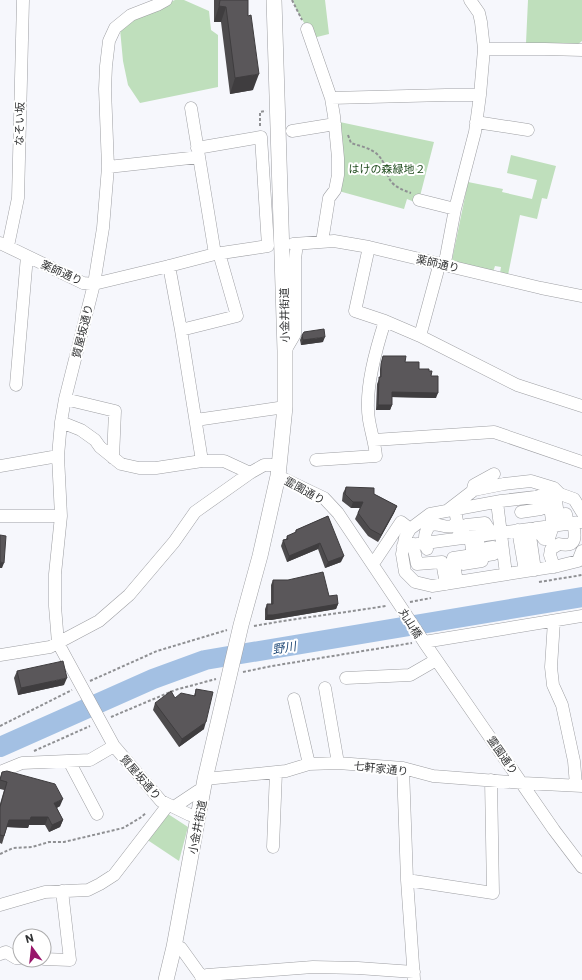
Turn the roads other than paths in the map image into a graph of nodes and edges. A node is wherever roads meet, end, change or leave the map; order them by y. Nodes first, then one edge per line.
1 (23, 0) edge
2 (166, 0) edge
3 (274, 0) edge
4 (470, 0) edge
5 (307, 29) road end
6 (484, 49) junction
7 (582, 50) edge
8 (480, 95) junction
9 (331, 98) junction
10 (191, 108) dead end
11 (476, 122) junction
12 (335, 124) junction
13 (528, 130) dead end
14 (292, 131) dead end
15 (198, 152) junction
16 (108, 167) junction
17 (419, 200) road end
18 (455, 209) junction
19 (322, 242) junction
20 (4, 245) edge
21 (369, 247) junction
22 (217, 253) junction
23 (27, 256) junction
24 (442, 264) junction
25 (169, 266) junction
26 (94, 284) junction
27 (582, 296) edge
28 (385, 320) junction
29 (181, 330) junction
30 (420, 336) junction
31 (284, 351) junction
32 (16, 385) dead end
33 (64, 399) junction
34 (582, 406) edge
35 (285, 407) junction
36 (196, 420) junction
37 (61, 422) junction
38 (374, 440) junction
39 (58, 456) junction
40 (113, 458) junction
41 (202, 460) junction
42 (316, 460) dead end
43 (582, 462) edge
44 (0, 466) edge
45 (279, 471) junction
46 (250, 473) junction
47 (494, 474) dead end
48 (474, 490) junction
49 (550, 495) junction
50 (519, 499) junction
51 (578, 500) edge
52 (497, 502) junction
53 (451, 510) junction
54 (521, 512) junction
55 (582, 512) edge
56 (0, 516) edge
57 (61, 516) junction
58 (574, 523) edge
59 (553, 526) junction
60 (410, 529) junction
61 (527, 529) junction
62 (478, 536) junction
63 (414, 544) junction
64 (582, 551) edge
65 (373, 564) junction
66 (558, 566) junction
67 (582, 566) edge
68 (530, 570) junction
69 (506, 574) junction
70 (491, 576) junction
71 (456, 582) junction
72 (399, 604) joint
73 (582, 616) edge
74 (554, 621) junction
75 (424, 642) junction
76 (58, 643) junction
77 (0, 655) edge
78 (436, 660) junction
79 (346, 678) dead end
80 (325, 688) dead end
81 (294, 699) dead end
82 (114, 746) junction
83 (69, 761) junction
84 (309, 764) junction
85 (338, 764) junction
86 (403, 768) junction
87 (0, 772) edge
88 (276, 772) junction
89 (491, 780) junction
90 (522, 783) junction
91 (579, 785) edge
92 (204, 786) junction
93 (168, 804) junction
94 (97, 814) dead end
95 (199, 816) junction
96 (273, 847) dead end
97 (582, 867) edge
98 (407, 880) junction
99 (62, 891) junction
100 (0, 905) edge
101 (174, 946) junction
102 (0, 954) edge
103 (12, 956) edge
104 (52, 959) edge
105 (414, 976) edge
106 (202, 978) edge
107 (166, 980) edge

1 - 20 street, なそい坂
2 - 16 street, 質屋坂通り
3 - 31 main road, 小金井街道
4 - 6 street
5 - 9 street
6 - 7 street
6 - 8 street
8 - 9 street
8 - 11 street
9 - 12 street
10 - 15 street
11 - 13 street
11 - 18 street
12 - 14 street
12 - 19 street
15 - 16 street
15 - 22 street
15 - 22 street, 薬師通り
16 - 26 street, 質屋坂通り
17 - 18 street
18 - 24 street
19 - 21 street, 薬師通り
19 - 31 street, 薬師通り
20 - 23 street, 薬師通り
21 - 24 street, 薬師通り
21 - 28 street
22 - 25 street, 薬師通り
22 - 29 street
23 - 26 street, 薬師通り
23 - 32 street
24 - 27 street, 薬師通り
24 - 30 street
25 - 26 street, 薬師通り
25 - 29 street
26 - 33 street, 質屋坂通り
28 - 30 street
28 - 38 street
29 - 36 street
30 - 34 street
31 - 35 main road, 小金井街道
33 - 37 street, 質屋坂通り
33 - 40 street
35 - 36 street
35 - 45 main road, 小金井街道
36 - 41 street
37 - 39 street, 質屋坂通り
37 - 40 street
38 - 42 street
38 - 43 street
39 - 44 street
39 - 57 street, 質屋坂通り
40 - 41 street
41 - 46 street
45 - 46 street
45 - 65 street, 霊園通り
45 - 92 main road, 小金井街道
46 - 76 street
47 - 48 street
48 - 49 street
48 - 53 street
49 - 50 street
49 - 51 street
49 - 54 street
49 - 58 street
49 - 59 street
50 - 52 street
50 - 54 street
51 - 55 street
52 - 53 street
52 - 62 street
53 - 60 street
53 - 63 street
54 - 61 street
56 - 57 street
57 - 76 street, 質屋坂通り
58 - 59 street
58 - 66 street
59 - 61 street
60 - 63 street
60 - 65 street
61 - 62 street
61 - 68 street
62 - 63 street
62 - 69 street
62 - 70 street
62 - 71 street
63 - 71 street
63 - 71 street
64 - 66 street
65 - 72 street, 霊園通り
66 - 67 street
66 - 68 street
68 - 69 street
69 - 70 street
70 - 71 street
72 - 75 street, 丸山橋
73 - 74 street
74 - 75 street
74 - 91 street
75 - 78 street, 霊園通り
76 - 77 street
76 - 82 street, 質屋坂通り
78 - 79 street
78 - 90 street, 霊園通り
80 - 85 street
81 - 84 street
82 - 83 street
82 - 93 street, 質屋坂通り
83 - 87 street
83 - 94 street
84 - 85 street, 七軒家通り
84 - 88 street, 七軒家通り
85 - 86 street, 七軒家通り
86 - 89 street, 七軒家通り
86 - 98 street
88 - 92 street, 七軒家通り
88 - 96 street
89 - 90 street, 七軒家通り
89 - 98 street
90 - 91 street, 七軒家通り
90 - 97 street, 霊園通り
92 - 93 street, 七軒家通り
92 - 95 main road, 小金井街道
93 - 95 street, 質屋坂通り
93 - 99 street, 七軒家通り
95 - 101 main road, 小金井街道
98 - 105 street
99 - 100 street, 七軒家通り
99 - 104 street
101 - 106 street
101 - 107 main road, 小金井街道
102 - 103 street
105 - 106 street

